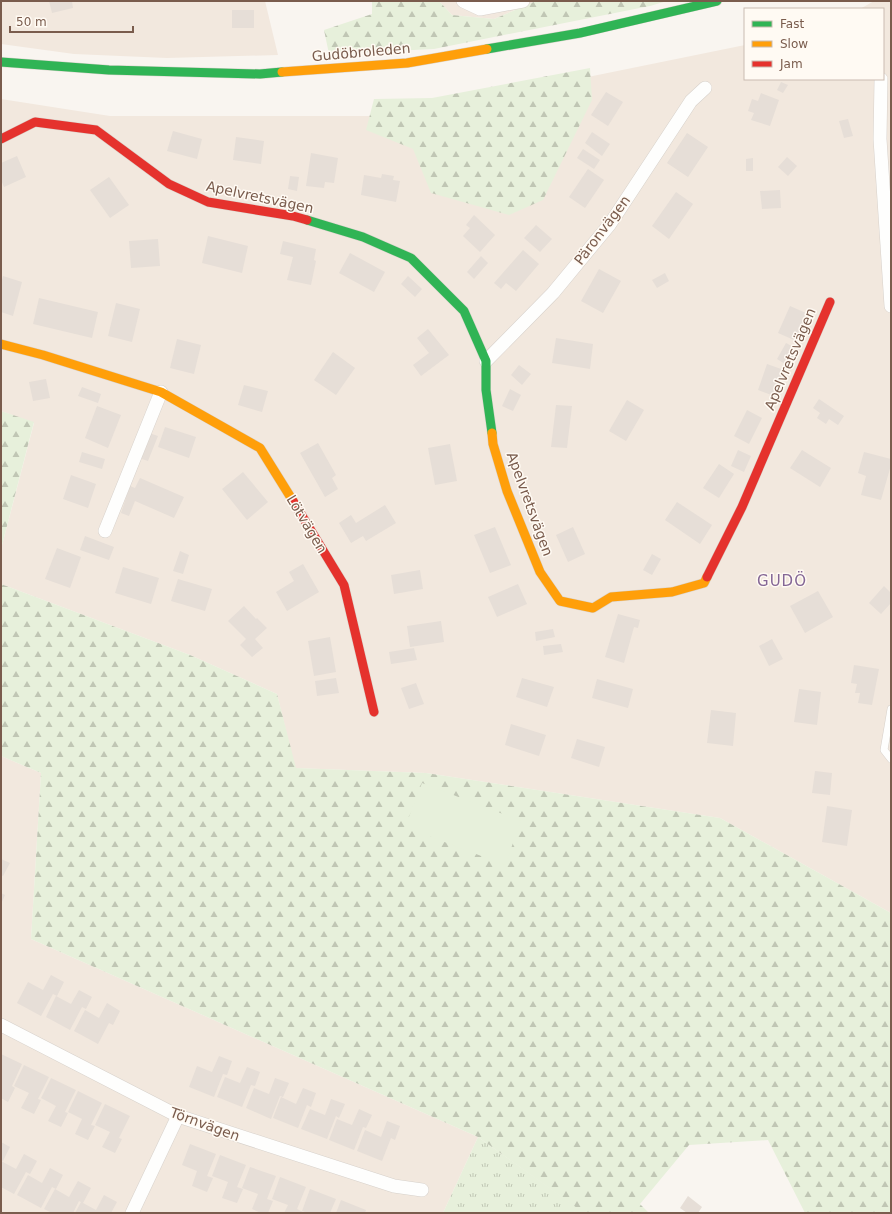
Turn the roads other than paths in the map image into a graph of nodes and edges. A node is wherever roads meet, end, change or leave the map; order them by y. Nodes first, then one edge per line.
1 (463, 1) edge
2 (523, 1) edge
3 (717, 1) edge
4 (1, 62) edge
5 (882, 80) edge
6 (705, 88) dead end
7 (1, 139) edge
8 (830, 302) dead end
9 (891, 306) edge
10 (1, 344) edge
11 (486, 361) junction
12 (162, 392) junction
13 (105, 530) dead end
14 (891, 709) edge
15 (374, 712) dead end
16 (891, 759) edge
17 (1, 1025) edge
18 (178, 1116) junction
19 (422, 1190) dead end
20 (132, 1213) edge

1 - 2 street
3 - 4 street, Gudöbroleden
5 - 9 street
6 - 11 street, Päronvägen
7 - 11 street, Apelvretsvägen
8 - 11 street, Apelvretsvägen
10 - 12 street, Lötvägen
12 - 13 street
12 - 15 street, Lötvägen
14 - 16 lane
17 - 18 street, Törnvägen
18 - 19 street, Törnvägen
18 - 20 street

